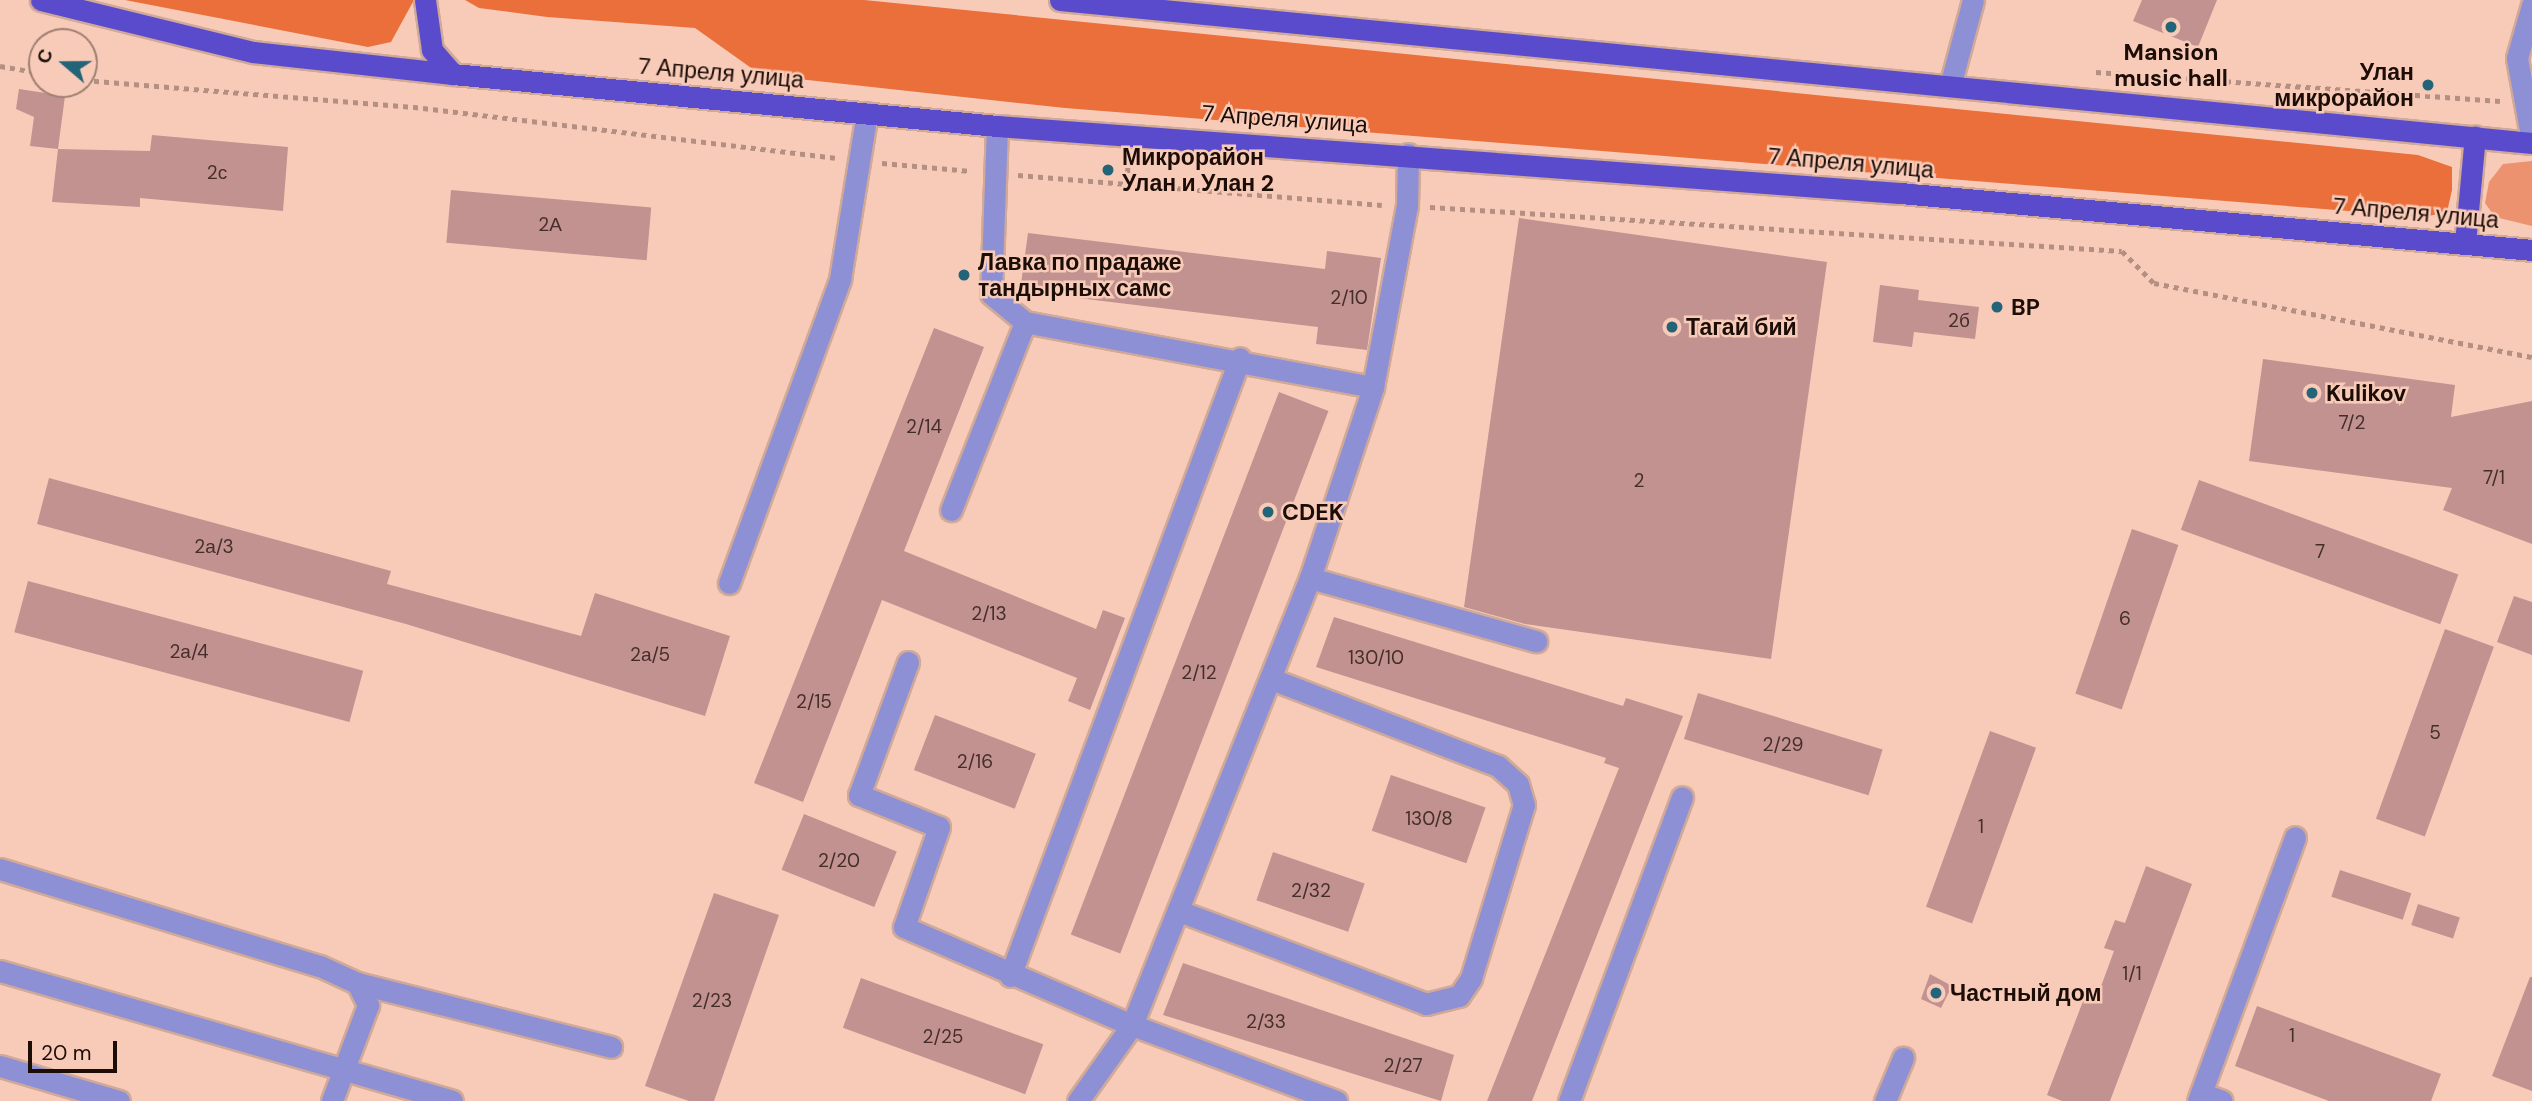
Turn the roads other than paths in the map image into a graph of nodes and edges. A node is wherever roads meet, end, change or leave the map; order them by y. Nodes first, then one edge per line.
1 (41, 0) edge
2 (425, 0) edge
3 (1060, 0) edge
4 (1973, 0) edge
5 (1131, 4) edge
6 (2532, 5) edge
7 (453, 74) junction
8 (1951, 86) junction
9 (867, 113) junction
10 (997, 126) junction
11 (2475, 136) junction
12 (2532, 142) edge
13 (1408, 153) junction
14 (2465, 243) junction
15 (2532, 250) edge
16 (1025, 322) junction
17 (1240, 358) junction
18 (1373, 387) junction
19 (951, 510) dead end
20 (1310, 578) junction
21 (729, 583) dead end
22 (1536, 641) dead end
23 (908, 662) dead end
24 (1271, 679) junction
25 (1682, 797) dead end
26 (2295, 836) dead end
27 (0, 869) edge
28 (1179, 911) junction
29 (0, 971) edge
30 (1010, 976) junction
31 (357, 984) junction
32 (1132, 1025) junction
33 (611, 1047) dead end
34 (1903, 1058) dead end
35 (0, 1066) edge
36 (344, 1070) junction
37 (2200, 1097) edge
38 (119, 1101) edge
39 (332, 1101) edge
40 (452, 1101) edge
41 (1078, 1101) edge
42 (1336, 1101) edge
43 (1569, 1101) edge
44 (1885, 1101) edge
45 (2222, 1101) edge

1 - 7 main road, 7 Апреля улица
2 - 7 main road
3 - 5 main road
4 - 8 street
5 - 8 main road
6 - 12 street
7 - 9 main road, 7 Апреля улица
8 - 11 main road
9 - 10 main road, 7 Апреля улица
9 - 21 street
10 - 13 main road, 7 Апреля улица
10 - 16 street
11 - 12 main road
11 - 14 main road
13 - 14 main road, 7 Апреля улица
13 - 18 street
14 - 15 main road, 7 Апреля улица
16 - 17 street
16 - 19 street
17 - 18 street
17 - 30 street
18 - 20 street
20 - 22 street
20 - 24 street
23 - 30 street
24 - 28 street
24 - 28 street
25 - 43 street
26 - 37 street
27 - 31 street
28 - 32 street
29 - 36 street
30 - 32 street
31 - 33 street
31 - 36 street
32 - 41 street
32 - 42 street
34 - 44 street
35 - 38 street
36 - 39 street
36 - 40 street
37 - 45 street

